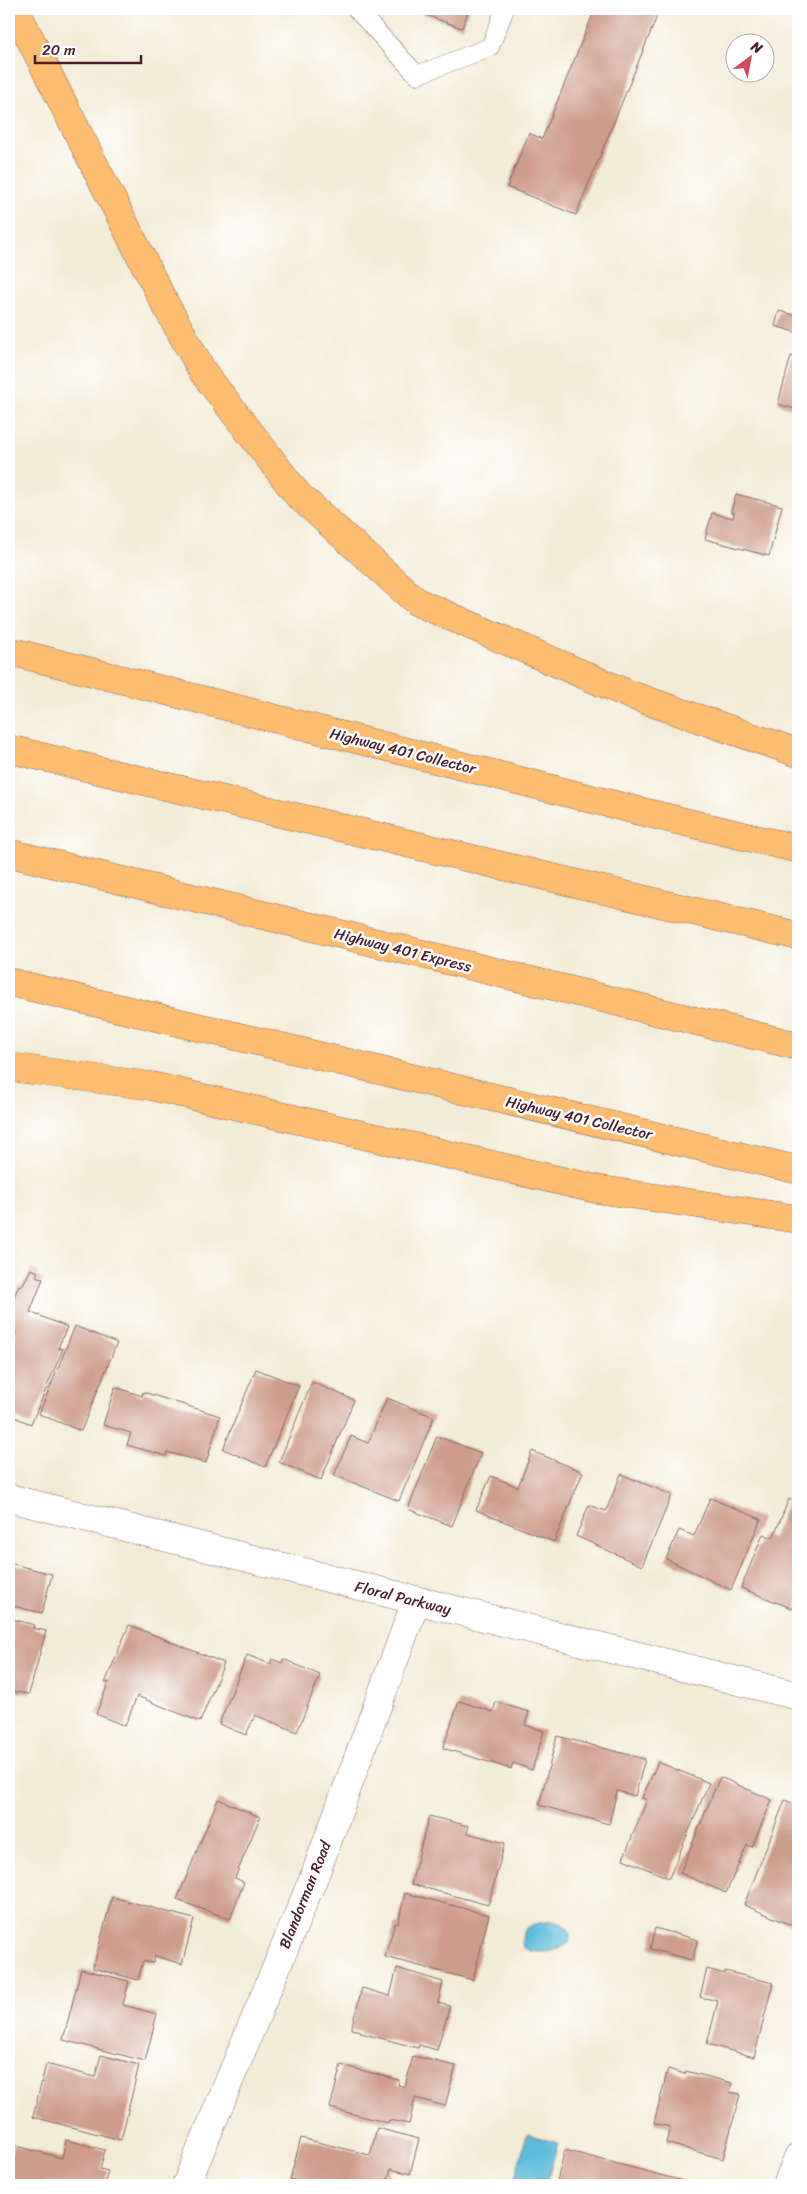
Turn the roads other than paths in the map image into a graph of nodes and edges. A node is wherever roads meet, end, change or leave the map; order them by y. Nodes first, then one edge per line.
1 (15, 9) edge
2 (356, 9) edge
3 (505, 9) edge
4 (9, 651) edge
5 (9, 749) edge
6 (798, 753) edge
7 (798, 848) edge
8 (9, 853) edge
9 (798, 936) edge
10 (9, 982) edge
11 (798, 1046) edge
12 (9, 1067) edge
13 (798, 1170) edge
14 (798, 1219) edge
15 (9, 1498) edge
16 (416, 1601) junction
17 (798, 1696) edge
18 (798, 2157) edge
19 (186, 2185) edge
20 (787, 2185) edge

1 - 6 highway
2 - 3 lane
4 - 7 highway, Highway 401 Collector
5 - 9 highway
8 - 11 highway, Highway 401 Express
10 - 13 highway, Highway 401 Collector
12 - 14 highway
15 - 16 street, Floral Parkway
16 - 17 street, Floral Parkway
16 - 19 street, Blandorman Road
18 - 20 street

